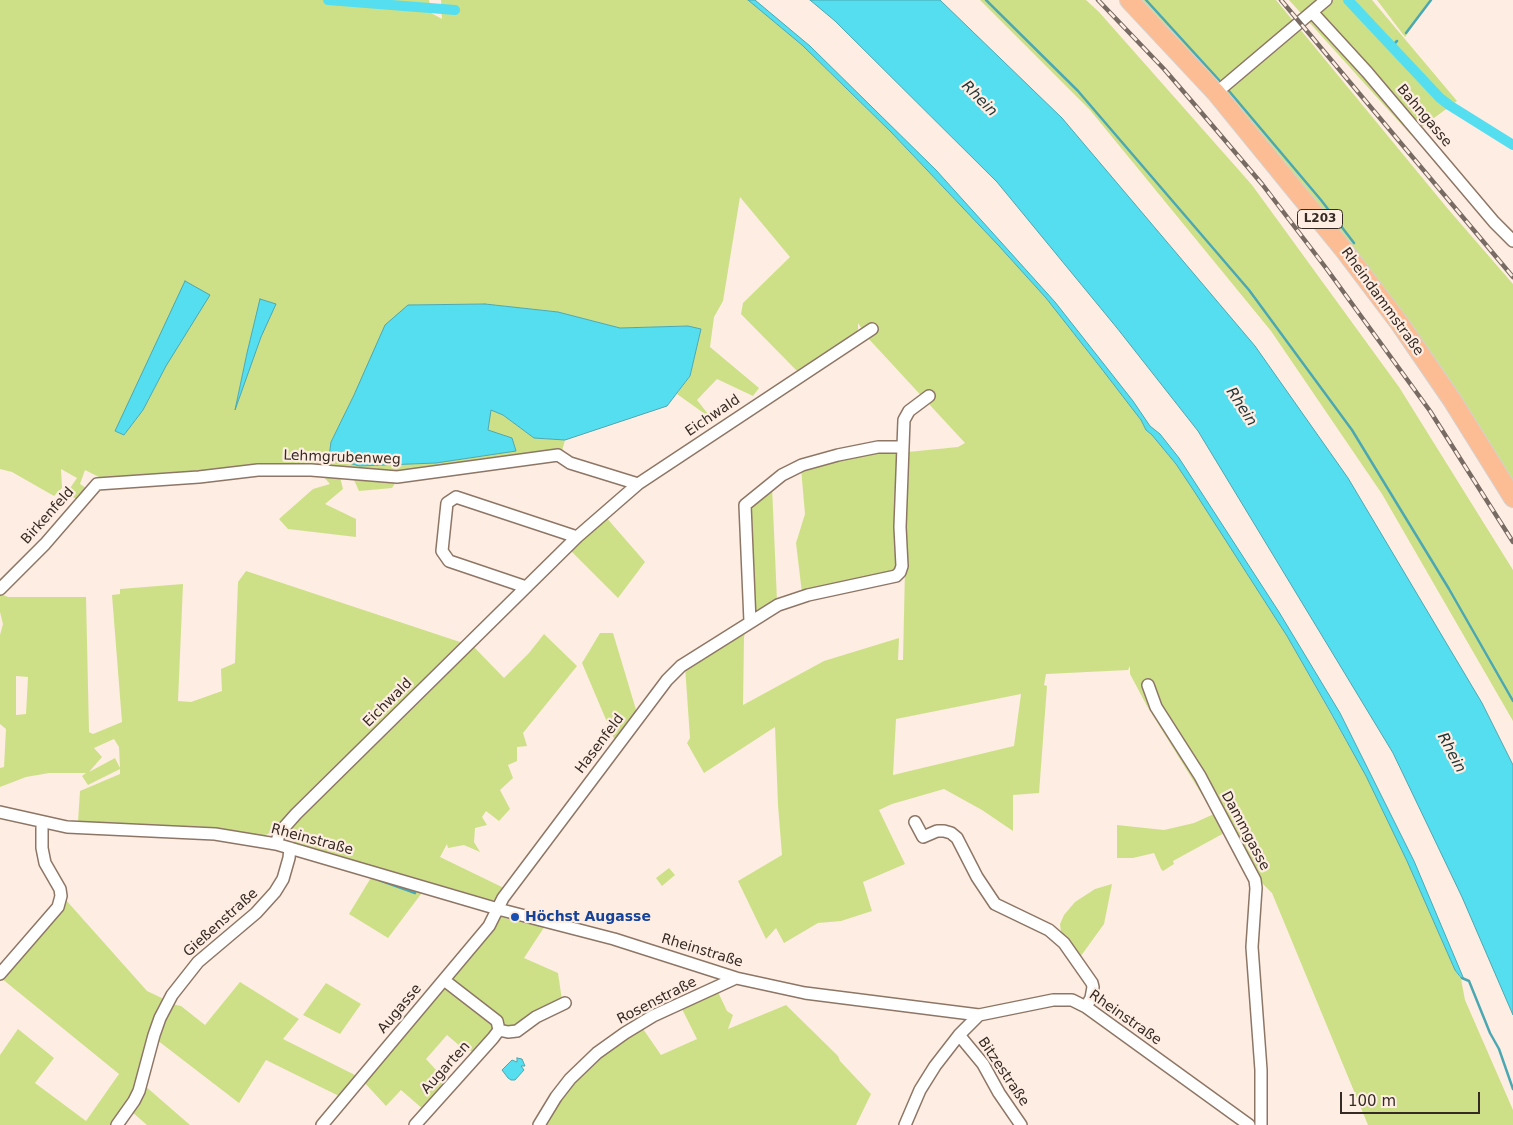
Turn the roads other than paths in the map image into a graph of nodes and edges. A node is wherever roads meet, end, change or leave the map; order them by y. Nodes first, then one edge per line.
1 (1129, 0) edge
2 (1326, 0) edge
3 (1312, 12) junction
4 (1216, 93) junction
5 (1513, 241) edge
6 (872, 329) dead end
7 (929, 396) dead end
8 (903, 447) junction
9 (97, 484) joint
10 (638, 484) junction
11 (1513, 498) edge
12 (577, 537) junction
13 (526, 587) junction
14 (0, 589) edge
15 (750, 622) junction
16 (1148, 685) dead end
17 (0, 812) edge
18 (42, 822) junction
19 (915, 822) dead end
20 (276, 844) junction
21 (290, 848) junction
22 (498, 909) junction
23 (0, 974) edge
24 (736, 978) junction
25 (444, 980) junction
26 (565, 1003) dead end
27 (1086, 1007) junction
28 (979, 1015) junction
29 (499, 1030) junction
30 (959, 1036) junction
31 (327, 1123) edge
32 (117, 1125) edge
33 (415, 1125) edge
34 (538, 1125) edge
35 (905, 1125) edge
36 (1021, 1125) edge
37 (1249, 1125) edge
38 (1261, 1125) edge

1 - 4 main road, L203
2 - 3 street
3 - 4 street
3 - 5 street, Bahngasse
4 - 11 main road, Rheindammstraße / L203
6 - 10 street, Eichwald
7 - 8 street, Hasenfeld
8 - 15 street, Hasenfeld
8 - 15 street
9 - 10 street, Lehmgrubenweg
9 - 14 street, Birkenfeld
10 - 12 street, Eichwald
12 - 13 street, Eichwald
12 - 13 street
13 - 20 street, Eichwald
15 - 22 street, Hasenfeld
16 - 38 street, Dammgasse
17 - 18 street, Rheinstraße
18 - 20 street, Rheinstraße
18 - 23 street
19 - 27 street
20 - 21 street, Rheinstraße
21 - 22 street, Rheinstraße
21 - 32 street, Gießenstraße
22 - 24 street, Rheinstraße
22 - 25 street, Augasse
24 - 28 street, Rheinstraße
24 - 34 street, Rosenstraße
25 - 29 street
25 - 31 street, Augasse
26 - 29 street
27 - 28 street, Rheinstraße
27 - 37 street, Rheinstraße
28 - 30 street, Bitzestraße
29 - 33 street, Augarten
30 - 35 street, Bitzestraße
30 - 36 street, Bitzestraße

